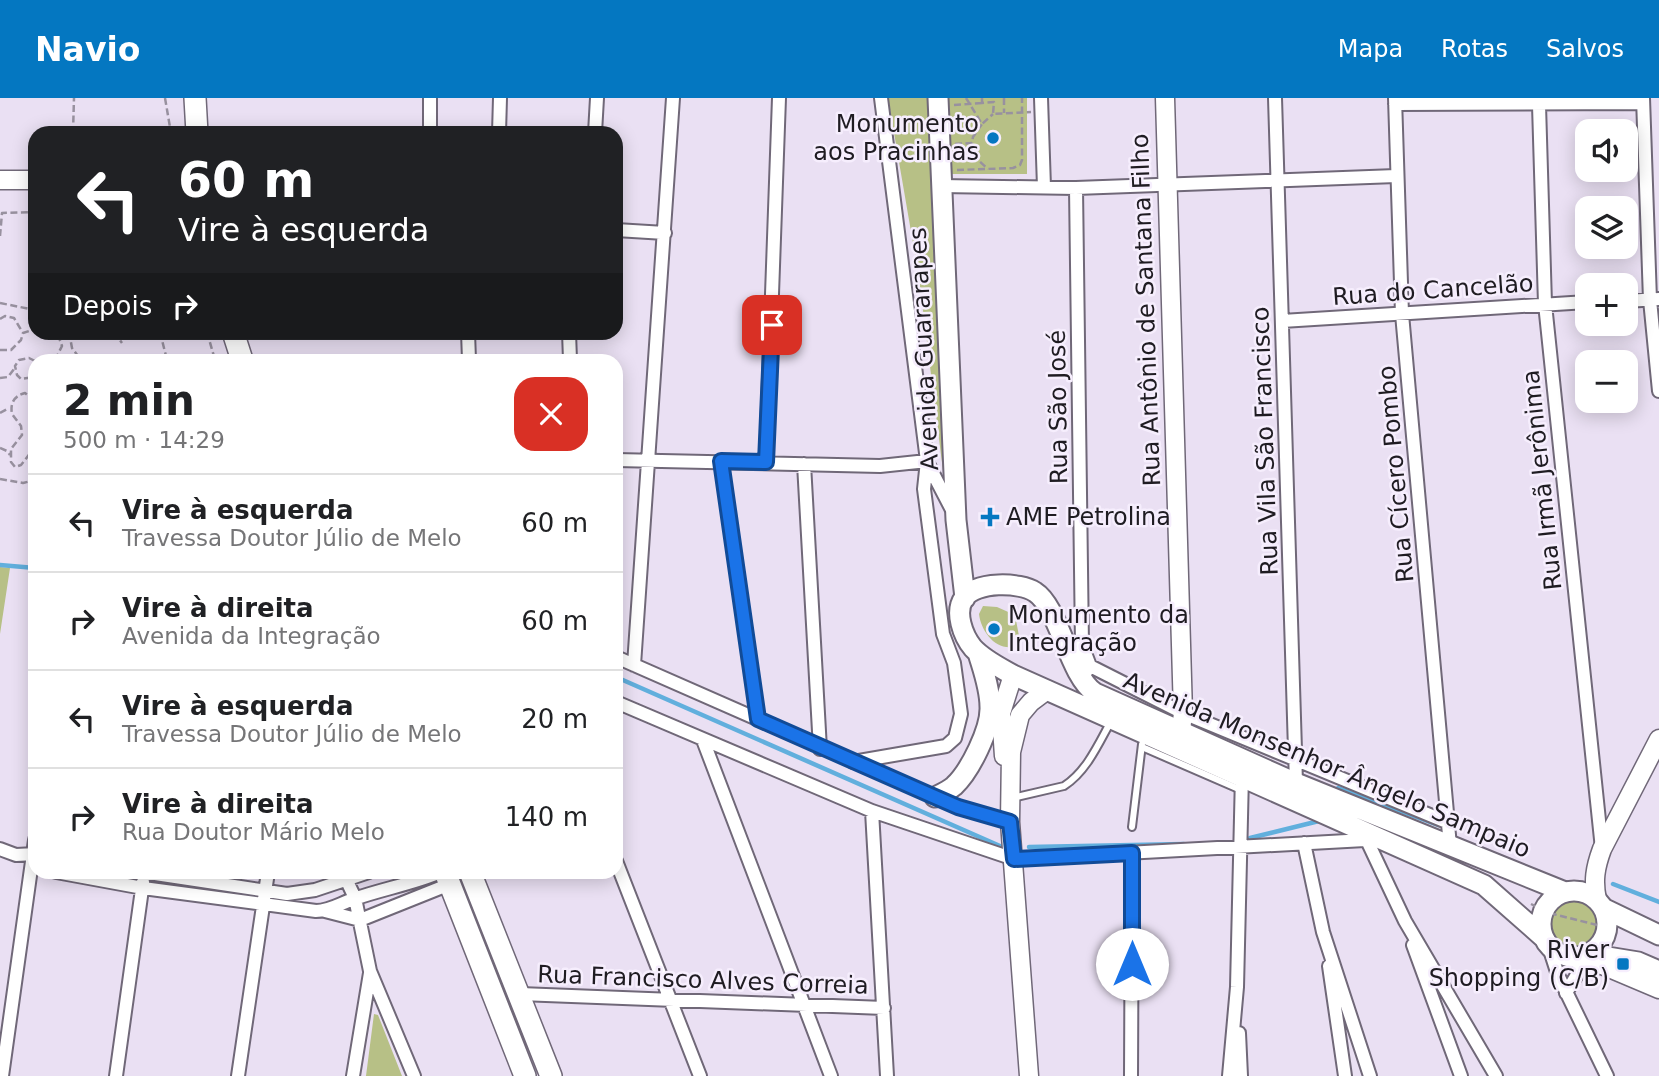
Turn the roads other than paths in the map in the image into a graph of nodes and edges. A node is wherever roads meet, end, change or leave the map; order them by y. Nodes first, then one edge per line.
1 (195, 98) edge
2 (203, 98) edge
3 (430, 98) edge
4 (500, 98) edge
5 (597, 98) edge
6 (673, 98) edge
7 (779, 98) edge
8 (881, 98) edge
9 (938, 98) edge
10 (1041, 98) edge
11 (1165, 98) edge
12 (1275, 98) edge
13 (1643, 100) edge
14 (1395, 101) edge
15 (1539, 105) junction
16 (197, 126) edge
17 (203, 126) edge
18 (430, 126) edge
19 (499, 126) edge
20 (595, 126) edge
21 (1396, 176) junction
22 (0, 180) edge
23 (28, 180) edge
24 (1278, 180) junction
25 (1166, 184) junction
26 (941, 186) junction
27 (1044, 187) junction
28 (1076, 187) junction
29 (623, 230) edge
30 (665, 233) junction
31 (1654, 300) edge
32 (1575, 303) edge
33 (1545, 304) junction
34 (1402, 314) junction
35 (1282, 321) junction
36 (1659, 391) edge
37 (623, 460) edge
38 (647, 461) junction
39 (721, 461) junction
40 (927, 461) junction
41 (766, 462) junction
42 (804, 464) junction
43 (956, 520) junction
44 (965, 598) junction
45 (978, 653) junction
46 (623, 660) edge
47 (634, 665) junction
48 (1086, 672) junction
49 (1013, 674) junction
50 (1047, 690) junction
51 (623, 705) edge
52 (1113, 718) junction
53 (758, 719) junction
54 (1182, 722) junction
55 (1143, 739) junction
56 (1659, 739) edge
57 (703, 740) junction
58 (820, 749) junction
59 (1296, 761) junction
60 (853, 762) junction
61 (1241, 783) junction
62 (1296, 783) junction
63 (1010, 794) junction
64 (935, 797) junction
65 (872, 811) junction
66 (1010, 822) junction
67 (1449, 823) junction
68 (1132, 827) dead end
69 (1364, 835) junction
70 (1304, 843) junction
71 (1450, 846) junction
72 (1240, 848) junction
73 (0, 849) edge
74 (1602, 849) junction
75 (28, 851) edge
76 (1132, 853) junction
77 (16, 855) junction
78 (1014, 859) junction
79 (28, 865) edge
80 (32, 879) edge
81 (94, 879) edge
82 (143, 879) edge
83 (176, 879) edge
84 (267, 879) edge
85 (343, 879) edge
86 (346, 879) edge
87 (423, 879) edge
88 (439, 879) edge
89 (446, 879) edge
90 (473, 879) edge
91 (623, 879) edge
92 (143, 888) junction
93 (1565, 892) junction
94 (264, 898) junction
95 (355, 898) junction
96 (1600, 904) junction
97 (324, 911) junction
98 (360, 920) junction
99 (1405, 921) junction
100 (1324, 932) junction
101 (1659, 935) edge
102 (1546, 942) junction
103 (1583, 956) junction
104 (370, 971) junction
105 (1659, 971) edge
106 (1237, 987) junction
107 (1659, 989) edge
108 (1566, 993) junction
109 (520, 995) junction
110 (671, 1001) junction
111 (802, 1005) junction
112 (884, 1008) junction
113 (1362, 1049) junction
114 (1342, 1053) junction
115 (2, 1076) edge
116 (116, 1076) edge
117 (238, 1076) edge
118 (353, 1076) edge
119 (414, 1076) edge
120 (525, 1076) edge
121 (551, 1076) edge
122 (700, 1076) edge
123 (831, 1076) edge
124 (887, 1076) edge
125 (1029, 1076) edge
126 (1131, 1076) edge
127 (1229, 1076) edge
128 (1241, 1076) edge
129 (1345, 1076) edge
130 (1370, 1076) edge
131 (1461, 1076) edge
132 (1496, 1076) edge
133 (1608, 1076) edge

1 - 16 highway
2 - 17 highway
3 - 18 street
4 - 19 street
5 - 20 street
6 - 30 street
7 - 41 street
8 - 40 street
9 - 26 main road, Avenida Guararapes
10 - 27 street
11 - 25 street, Rua Antônio de Santana Filho
12 - 24 street, Rua Vila São Francisco
13 - 15 street
13 - 31 street
14 - 15 street
14 - 21 street, Rua Cícero Pombo
15 - 33 street, Rua Irmã Jerônima
21 - 24 street
21 - 34 street, Rua Cícero Pombo
22 - 23 street
24 - 25 street
24 - 35 street, Rua Vila São Francisco
25 - 28 street
25 - 54 street, Rua Antônio de Santana Filho
26 - 27 street
26 - 43 main road, Avenida Guararapes
27 - 28 street
28 - 48 street, Rua São José
29 - 30 street
30 - 38 street
31 - 36 street
32 - 33 street, Rua do Cancelão
33 - 34 street, Rua do Cancelão
33 - 74 street, Rua Irmã Jerônima
34 - 35 street, Rua do Cancelão
34 - 67 street, Rua Cícero Pombo
35 - 59 street, Rua Vila São Francisco
37 - 38 street
38 - 39 street
38 - 47 street
39 - 41 street
39 - 53 street
40 - 42 street
40 - 43 street
40 - 60 street
41 - 42 street
42 - 58 street
43 - 44 main road, Avenida Guararapes
44 - 45 main road, Avenida Guararapes
44 - 48 main road, Avenida Monsenhor Ângelo Sampaio
45 - 49 main road, Avenida Monsenhor Ângelo Sampaio
45 - 64 main road, Avenida Guararapes
46 - 47 street
47 - 53 street
48 - 54 main road, Avenida Monsenhor Ângelo Sampaio
49 - 50 main road, Avenida Monsenhor Ângelo Sampaio
49 - 63 street
50 - 52 main road, Avenida Monsenhor Ângelo Sampaio
50 - 63 street
51 - 57 street
52 - 55 main road, Avenida Monsenhor Ângelo Sampaio
52 - 63 lane
53 - 58 street
54 - 59 street
54 - 62 main road, Avenida Monsenhor Ângelo Sampaio
55 - 61 main road, Avenida Monsenhor Ângelo Sampaio
55 - 68 lane
56 - 74 street
57 - 65 street
57 - 111 street
58 - 60 street
59 - 62 street, Rua Vila São Francisco
59 - 67 street
60 - 64 street
61 - 69 main road, Avenida Monsenhor Ângelo Sampaio
61 - 72 street
62 - 71 main road, Avenida Monsenhor Ângelo Sampaio
63 - 66 street
64 - 66 street
65 - 78 street
65 - 112 street
66 - 78 street
67 - 71 street, Rua Cícero Pombo
69 - 70 street
69 - 99 street
69 - 102 main road, Avenida Monsenhor Ângelo Sampaio
70 - 72 street
70 - 100 street
71 - 93 main road, Avenida Monsenhor Ângelo Sampaio
72 - 76 street
72 - 106 street
73 - 77 street
74 - 96 street
75 - 77 street
76 - 78 street
76 - 126 street
77 - 79 street
78 - 125 street
80 - 115 street
81 - 92 street
82 - 92 street
83 - 94 street
84 - 94 street
85 - 94 street
86 - 95 street
87 - 95 street
88 - 98 street
89 - 120 highway
90 - 109 highway
91 - 110 street
92 - 94 street
92 - 116 street
93 - 96 main road, Avenida Monsenhor Ângelo Sampaio
93 - 102 main road
94 - 97 street
94 - 117 street
95 - 97 street
95 - 98 street
96 - 101 main road
96 - 103 main road
97 - 98 street
98 - 104 street
99 - 131 street
99 - 132 street
100 - 113 street
100 - 114 street
102 - 103 main road
102 - 108 street
103 - 105 main road
103 - 107 street
103 - 108 street
104 - 118 street
104 - 119 street
106 - 127 street
106 - 128 street
108 - 133 street
109 - 110 street, Rua Francisco Alves Correia
109 - 121 highway
110 - 111 street, Rua Francisco Alves Correia
110 - 122 street
111 - 112 street, Rua Francisco Alves Correia
111 - 123 street
112 - 124 street
113 - 114 street
113 - 130 street
114 - 129 street

